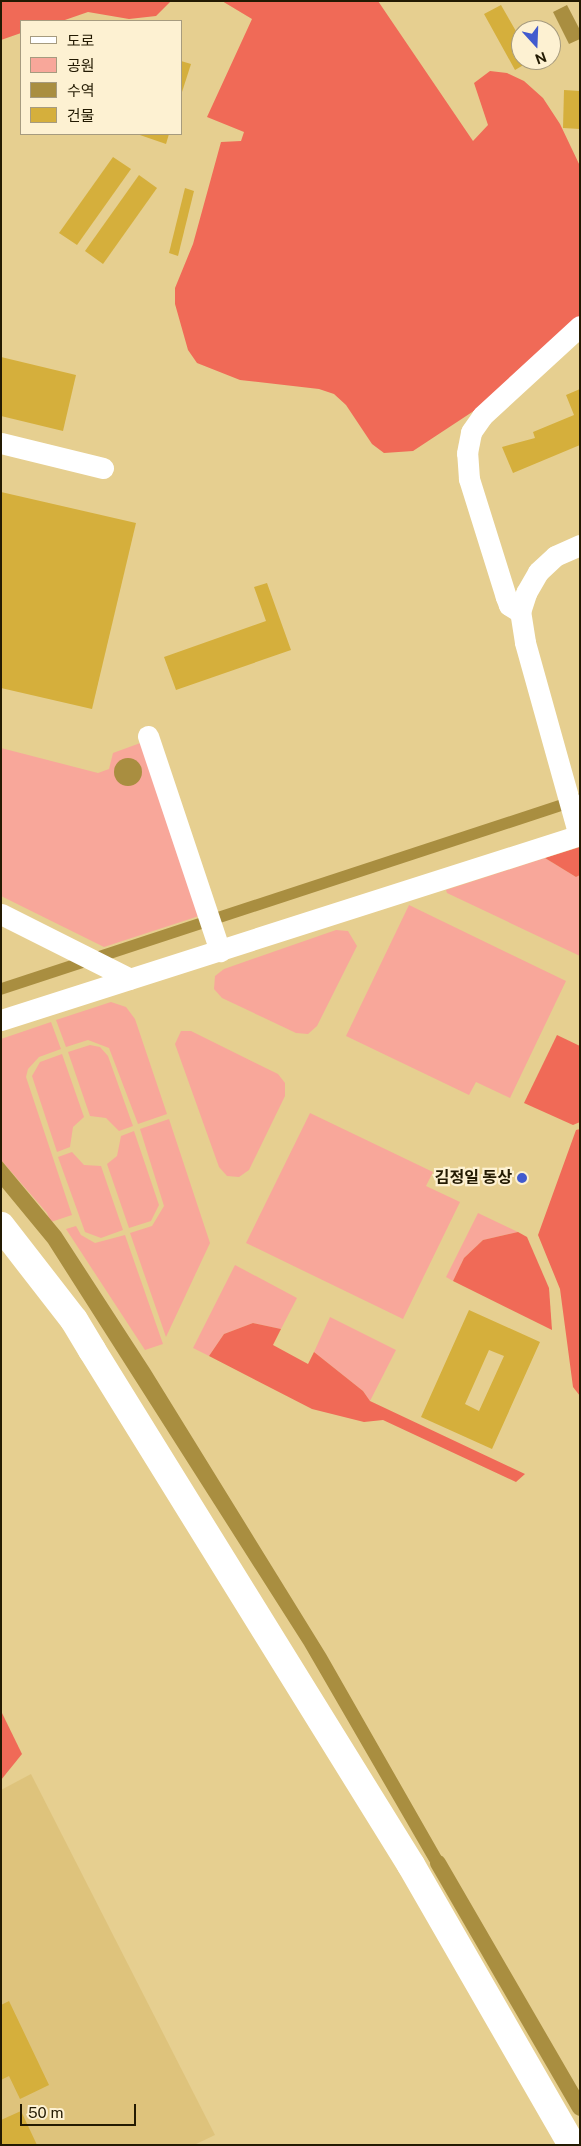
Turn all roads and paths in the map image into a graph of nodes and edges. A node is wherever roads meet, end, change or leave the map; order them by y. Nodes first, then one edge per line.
1 (580, 326) edge
2 (1, 443) edge
3 (103, 468) dead end
4 (580, 545) edge
5 (520, 612) junction
6 (148, 736) dead end
7 (580, 835) edge
8 (1, 914) edge
9 (220, 951) junction
10 (130, 979) junction
11 (1, 1020) edge
12 (1, 1226) edge
13 (572, 2145) edge

1 - 5 street
2 - 3 street
4 - 5 street
5 - 7 street
6 - 9 street
7 - 9 street
8 - 10 street
9 - 10 street
10 - 11 street
12 - 13 main road

